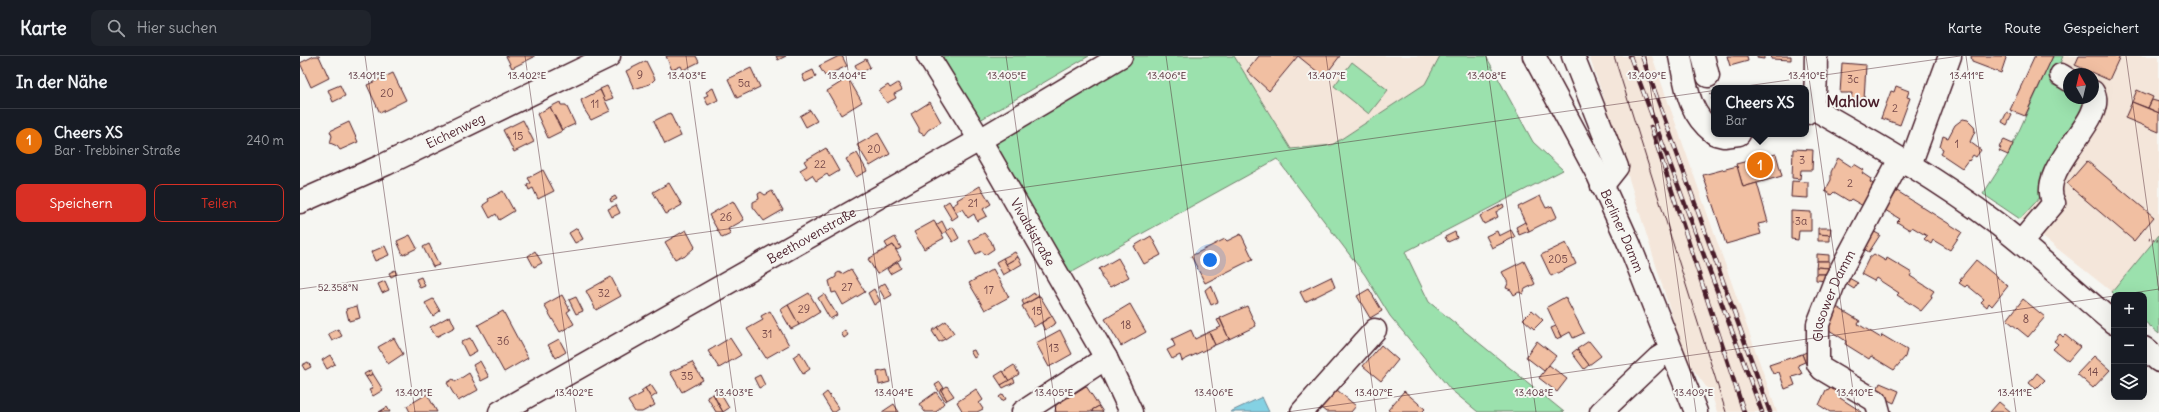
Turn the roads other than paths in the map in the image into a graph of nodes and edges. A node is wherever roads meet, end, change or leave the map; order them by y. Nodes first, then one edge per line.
1 (609, 56) edge
2 (928, 56) edge
3 (1121, 56) edge
4 (1534, 56) edge
5 (1573, 56) edge
6 (1680, 56) edge
7 (1816, 56) edge
8 (1950, 56) edge
9 (2094, 104) edge
10 (1809, 107) edge
11 (1809, 111) edge
12 (1711, 130) edge
13 (980, 140) junction
14 (1905, 162) junction
15 (1602, 186) junction
16 (300, 202) edge
17 (2021, 242) junction
18 (2111, 320) edge
19 (1375, 330) dead end
20 (1671, 350) junction
21 (2147, 350) edge
22 (1106, 358) junction
23 (2159, 360) edge
24 (500, 412) edge
25 (1023, 412) edge
26 (1131, 412) edge
27 (1302, 412) edge
28 (1601, 412) edge
29 (1696, 412) edge
30 (1879, 412) edge

1 - 16 street, Eichenweg
2 - 13 street, Vivaldistraße
3 - 13 street, Beethovenstraße
4 - 15 street, Berliner Damm
5 - 15 street
6 - 12 street
7 - 10 street
8 - 14 street
9 - 17 street
11 - 14 street
13 - 22 street, Vivaldistraße
13 - 24 street, Beethovenstraße
14 - 17 street
14 - 30 street, Glasower Damm
15 - 20 street, Berliner Damm
17 - 18 street
19 - 27 street
20 - 28 street
20 - 29 street, Berliner Damm
21 - 23 street
22 - 25 street
22 - 26 street, Vivaldistraße

